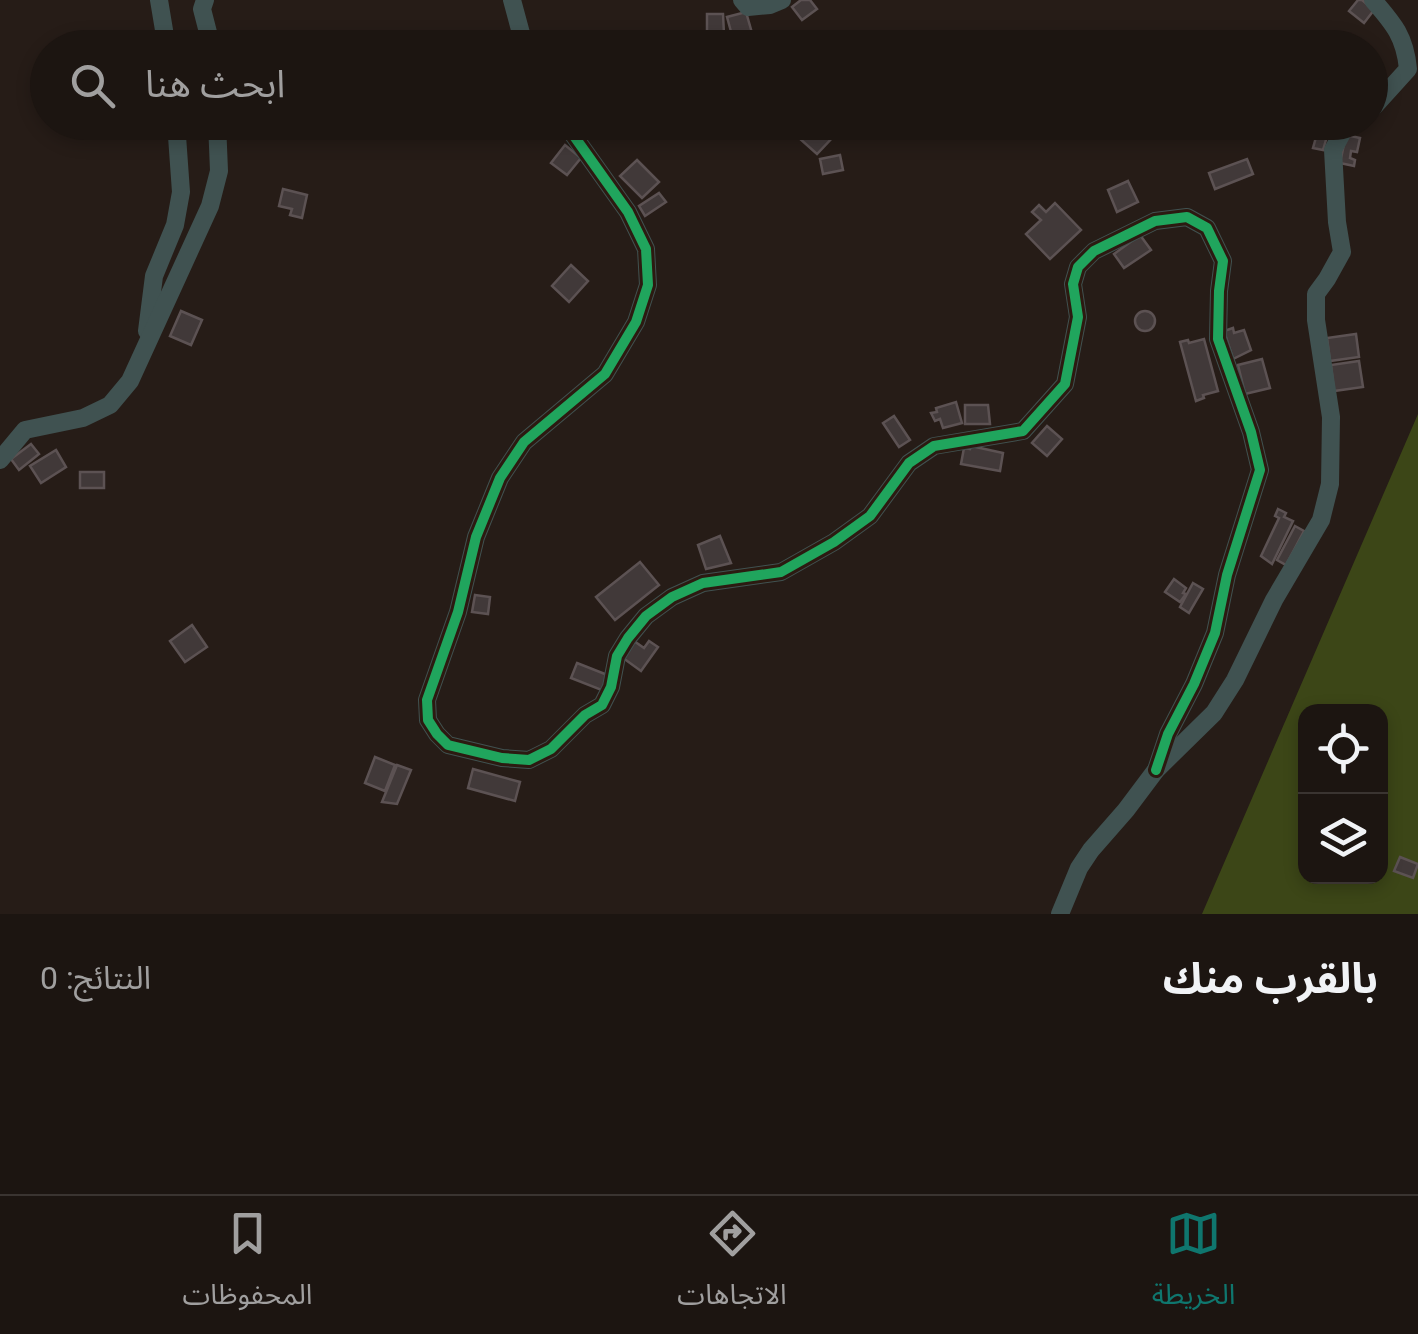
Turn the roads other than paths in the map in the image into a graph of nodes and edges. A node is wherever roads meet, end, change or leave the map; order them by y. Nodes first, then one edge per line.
1 (159, 0) edge
2 (204, 0) edge
3 (512, 0) edge
4 (742, 0) edge
5 (782, 0) edge
6 (1374, 0) edge
7 (164, 30) edge
8 (207, 30) edge
9 (520, 30) edge
10 (1388, 91) edge
11 (177, 140) edge
12 (217, 140) edge
13 (577, 140) edge
14 (1338, 140) edge
15 (144, 351) junction
16 (0, 460) edge
17 (1156, 770) junction
18 (1060, 914) edge

1 - 7 street
2 - 8 street
3 - 9 street
4 - 5 street
6 - 10 street
11 - 15 street
12 - 15 street
13 - 17 street
14 - 17 street
15 - 16 street
17 - 18 street

